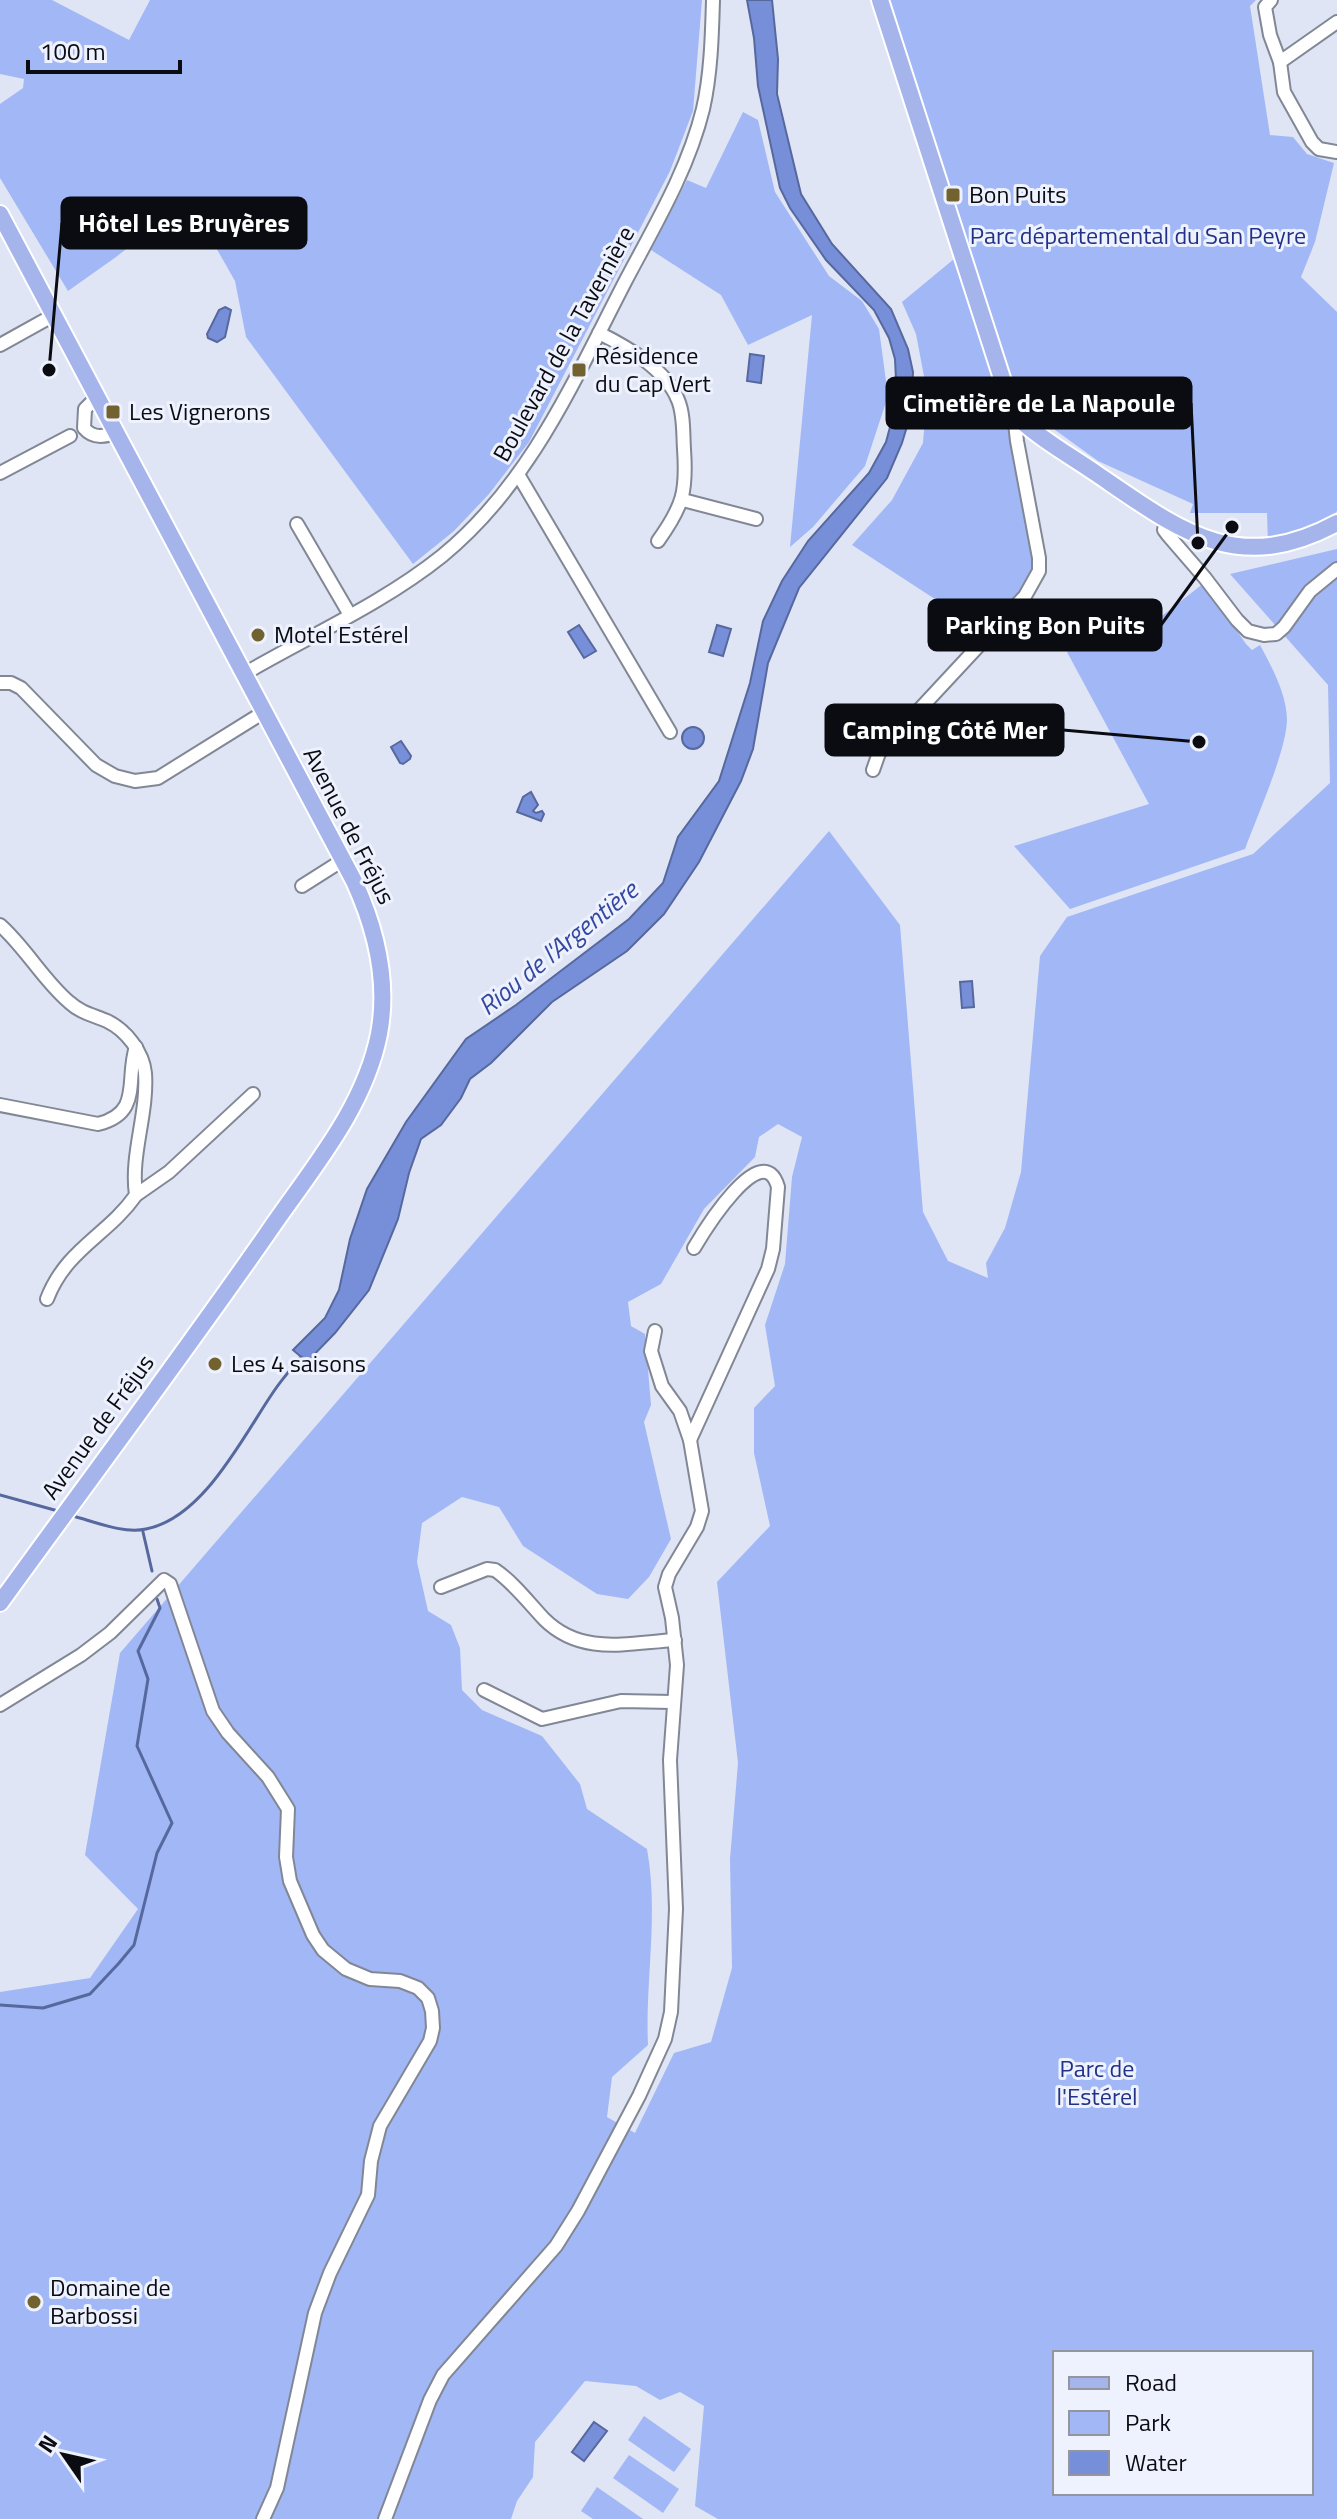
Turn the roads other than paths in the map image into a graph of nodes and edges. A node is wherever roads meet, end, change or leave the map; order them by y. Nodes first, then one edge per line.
1 (713, 0) edge
2 (880, 0) edge
3 (1271, 0) edge
4 (1337, 22) edge
5 (1280, 62) junction
6 (1337, 152) edge
7 (1, 222) edge
8 (54, 315) junction
9 (599, 333) junction
10 (0, 345) edge
11 (97, 397) junction
12 (1017, 417) junction
13 (78, 431) junction
14 (117, 432) junction
15 (0, 473) edge
16 (519, 476) junction
17 (683, 500) junction
18 (756, 519) dead end
19 (1166, 520) junction
20 (1337, 523) edge
21 (297, 524) dead end
22 (658, 541) dead end
23 (1337, 569) edge
24 (350, 615) junction
25 (244, 674) junction
26 (0, 683) edge
27 (264, 712) junction
28 (670, 732) dead end
29 (873, 770) dead end
30 (343, 860) junction
31 (302, 886) dead end
32 (0, 925) edge
33 (136, 1047) junction
34 (253, 1094) dead end
35 (0, 1105) edge
36 (136, 1195) junction
37 (694, 1248) dead end
38 (47, 1299) dead end
39 (655, 1331) dead end
40 (690, 1440) junction
41 (441, 1587) dead end
42 (0, 1603) edge
43 (675, 1640) junction
44 (484, 1690) dead end
45 (672, 1702) junction
46 (0, 1705) edge
47 (263, 2519) edge
48 (385, 2519) edge

1 - 9 street, Boulevard de la Tavernière
2 - 12 main road
3 - 5 street
4 - 5 street
5 - 6 street
7 - 8 main road, Avenue de Fréjus
8 - 10 street
8 - 11 main road, Avenue de Fréjus
9 - 16 street, Boulevard de la Tavernière
9 - 17 street
11 - 13 street
11 - 14 main road, Avenue de Fréjus
12 - 19 main road
12 - 29 street
13 - 14 street
13 - 15 street
14 - 25 main road, Avenue de Fréjus
16 - 24 street, Boulevard de la Tavernière
16 - 28 street
17 - 18 street
17 - 22 street
19 - 20 main road
19 - 23 street
21 - 24 street
24 - 25 street, Boulevard de la Tavernière
25 - 27 main road, Avenue de Fréjus
26 - 27 street
27 - 30 main road, Avenue de Fréjus
30 - 31 street
30 - 42 main road, Avenue de Fréjus
32 - 33 street
33 - 35 street
33 - 36 street
34 - 36 street
36 - 38 street
37 - 40 street
39 - 40 street
40 - 43 street
41 - 43 street
43 - 45 street
44 - 45 street
45 - 48 street
46 - 47 street

